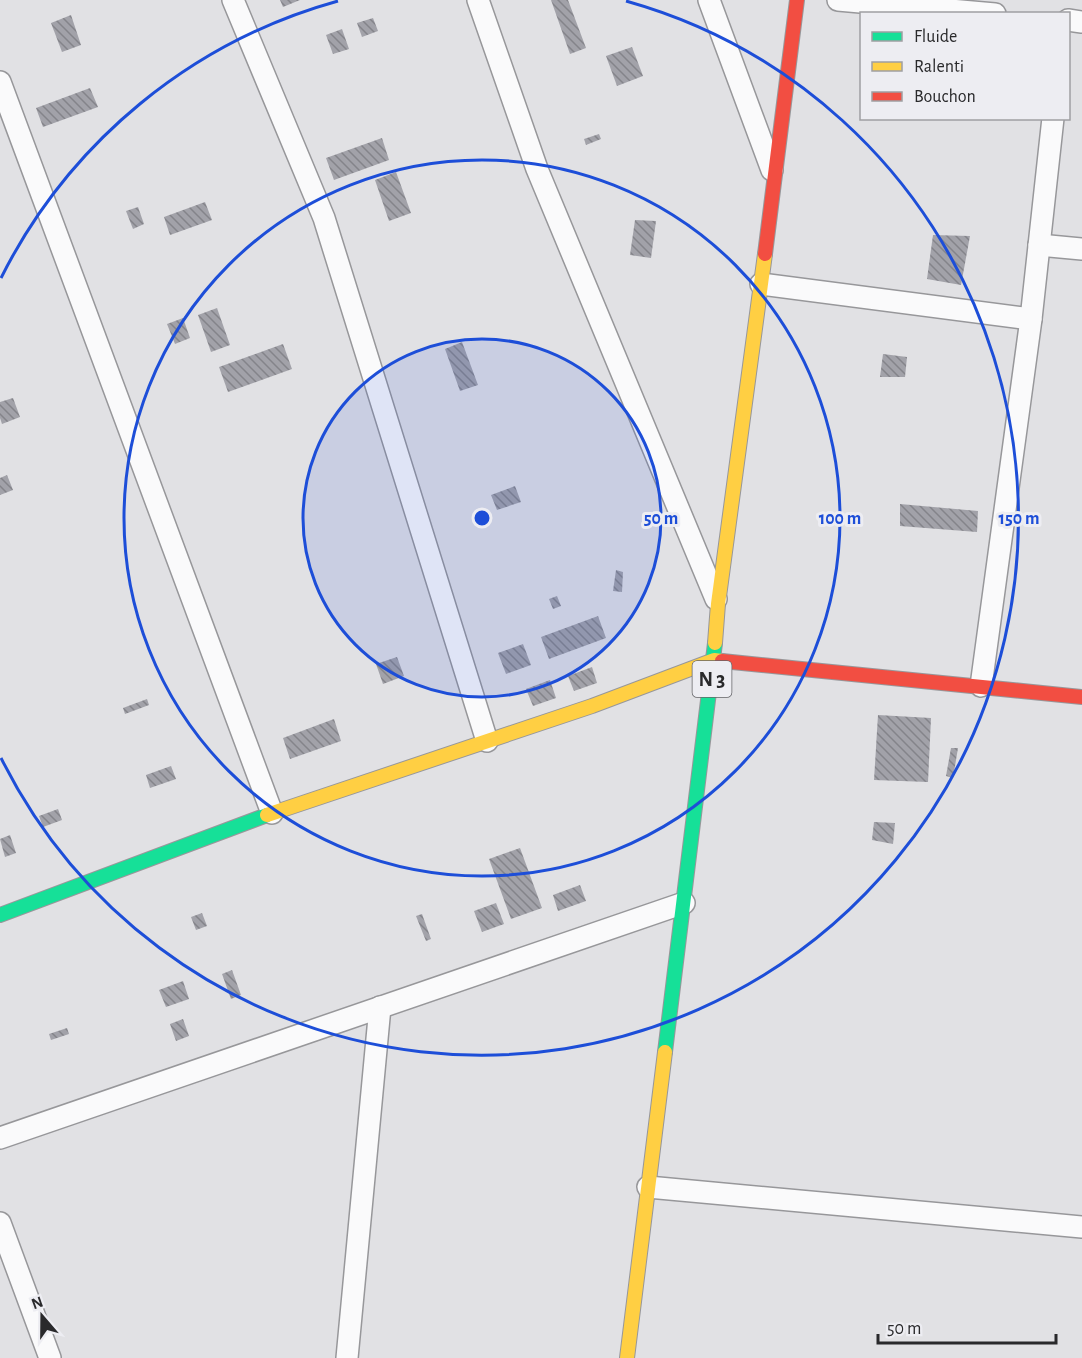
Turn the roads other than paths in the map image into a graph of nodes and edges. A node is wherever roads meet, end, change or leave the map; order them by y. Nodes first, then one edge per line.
1 (232, 0) edge
2 (478, 0) edge
3 (709, 0) edge
4 (796, 0) edge
5 (838, 0) edge
6 (973, 12) edge
7 (0, 82) edge
8 (1053, 120) edge
9 (775, 176) junction
10 (1039, 245) junction
11 (1082, 249) edge
12 (761, 284) junction
13 (1031, 319) junction
14 (718, 604) junction
15 (714, 660) junction
16 (981, 686) junction
17 (1082, 697) edge
18 (487, 741) junction
19 (272, 813) junction
20 (684, 903) junction
21 (0, 915) edge
22 (380, 1007) junction
23 (0, 1138) edge
24 (648, 1187) junction
25 (0, 1223) edge
26 (1082, 1227) edge
27 (50, 1358) edge
28 (347, 1358) edge
29 (627, 1358) edge

1 - 18 street
2 - 14 street
3 - 9 street
4 - 9 main road, N 3
5 - 6 street
7 - 19 street
8 - 10 street
9 - 12 main road, N 3
10 - 11 street
10 - 13 street
12 - 13 street
12 - 14 main road, N 3
13 - 16 street
14 - 15 main road, N 3
15 - 16 main road
15 - 18 main road
15 - 20 main road, N 3
16 - 17 main road
18 - 19 main road
19 - 21 main road
20 - 22 street
20 - 24 main road, N 3
22 - 23 street
22 - 28 street
24 - 26 street
24 - 29 main road, N 3
25 - 27 street

